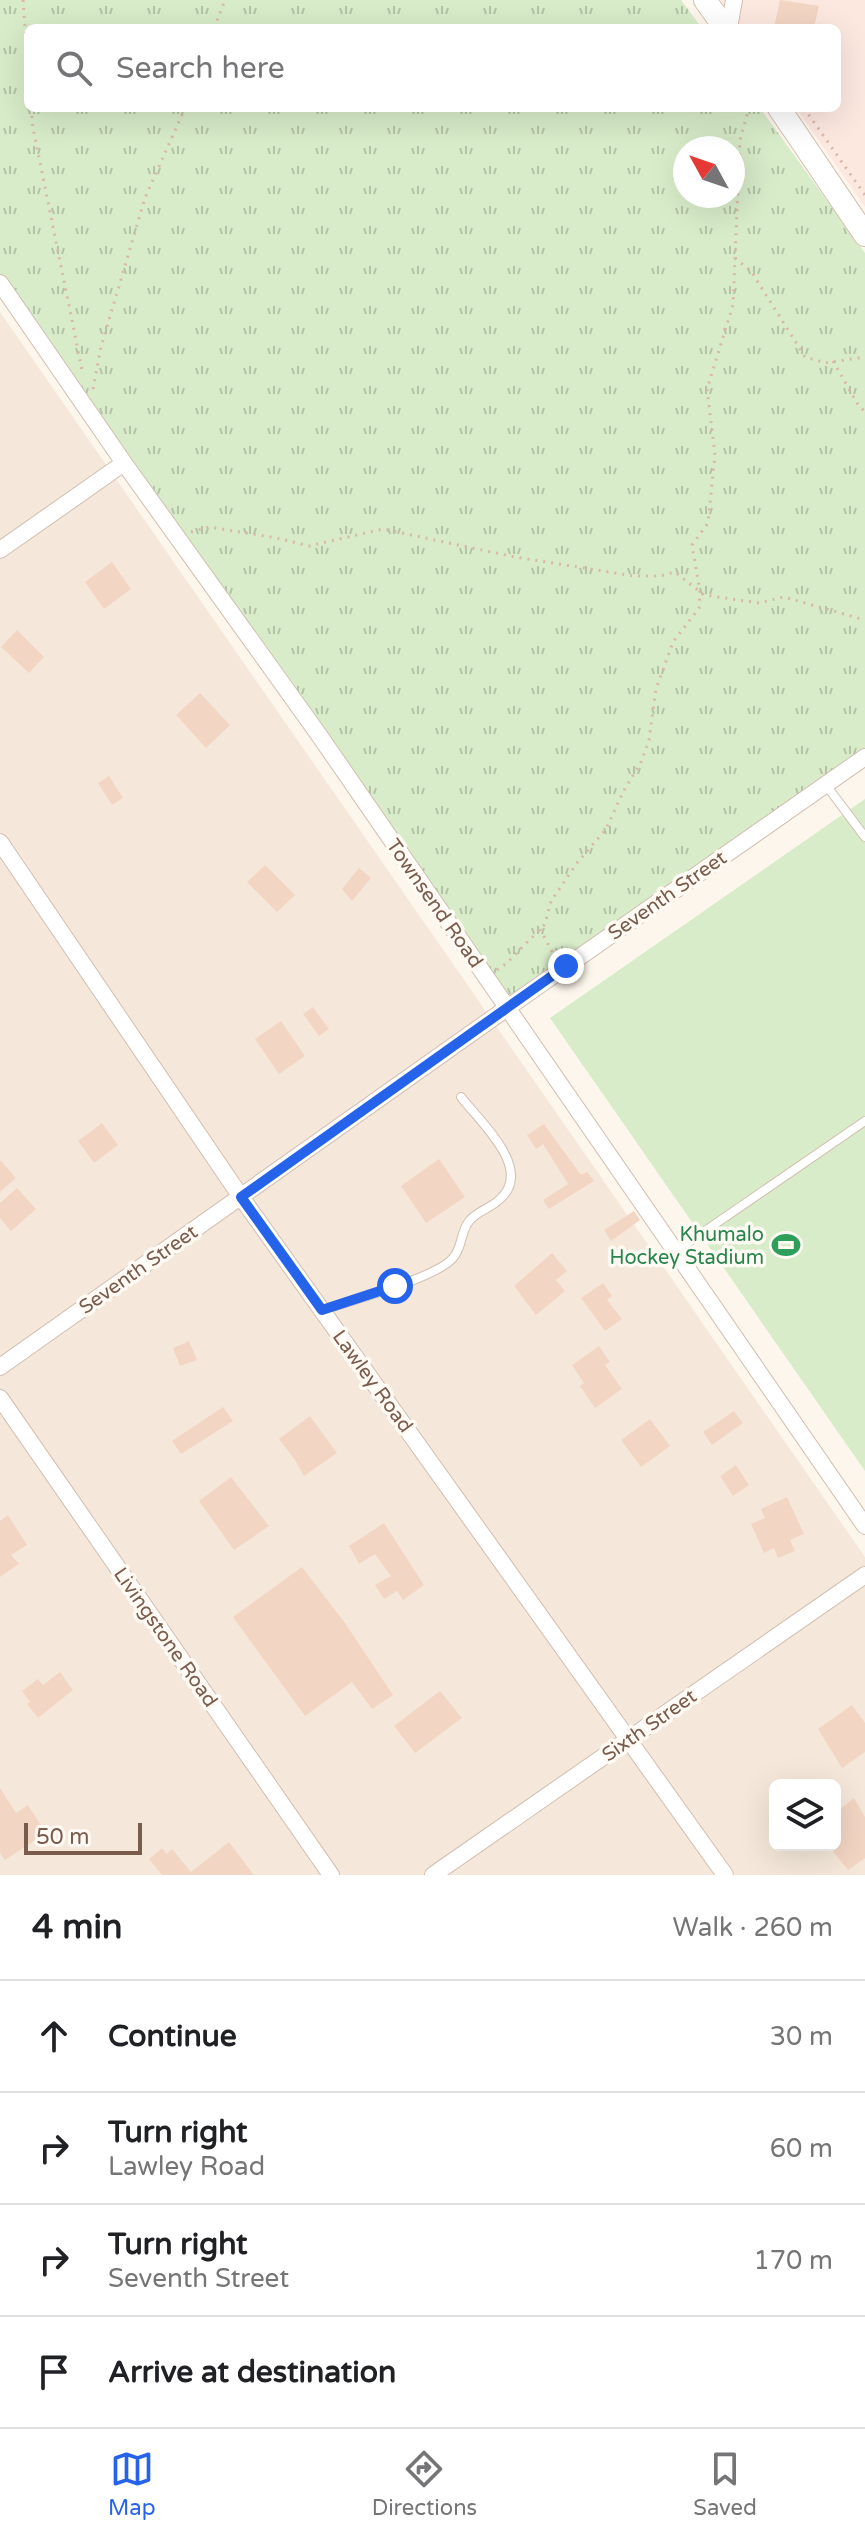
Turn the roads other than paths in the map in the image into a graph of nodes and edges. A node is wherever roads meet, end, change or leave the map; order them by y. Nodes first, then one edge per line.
1 (705, 0) edge
2 (734, 0) edge
3 (724, 24) edge
4 (728, 24) edge
5 (782, 112) edge
6 (865, 235) edge
7 (0, 283) edge
8 (124, 463) junction
9 (0, 550) edge
10 (865, 757) edge
11 (826, 784) junction
12 (865, 837) edge
13 (0, 842) edge
14 (507, 1008) junction
15 (461, 1097) dead end
16 (865, 1121) edge
17 (241, 1197) junction
18 (675, 1252) junction
19 (322, 1310) junction
20 (0, 1367) edge
21 (0, 1398) edge
22 (865, 1526) edge
23 (865, 1575) edge
24 (629, 1739) junction
25 (331, 1875) edge
26 (433, 1875) edge
27 (725, 1875) edge

1 - 3 main road
2 - 4 street
5 - 6 main road
7 - 8 street, Townsend Road
8 - 9 street
8 - 14 street, Townsend Road
10 - 11 street, Seventh Street
11 - 12 lane
11 - 14 street, Seventh Street
13 - 17 street, Lawley Road
14 - 17 street, Seventh Street
14 - 18 street, Townsend Road
15 - 19 lane
16 - 18 lane
17 - 19 street, Lawley Road
17 - 20 street, Seventh Street
18 - 22 street, Townsend Road
19 - 24 street, Lawley Road
21 - 25 street, Livingstone Road
23 - 24 street, Sixth Street
24 - 26 street, Sixth Street
24 - 27 street, Lawley Road

